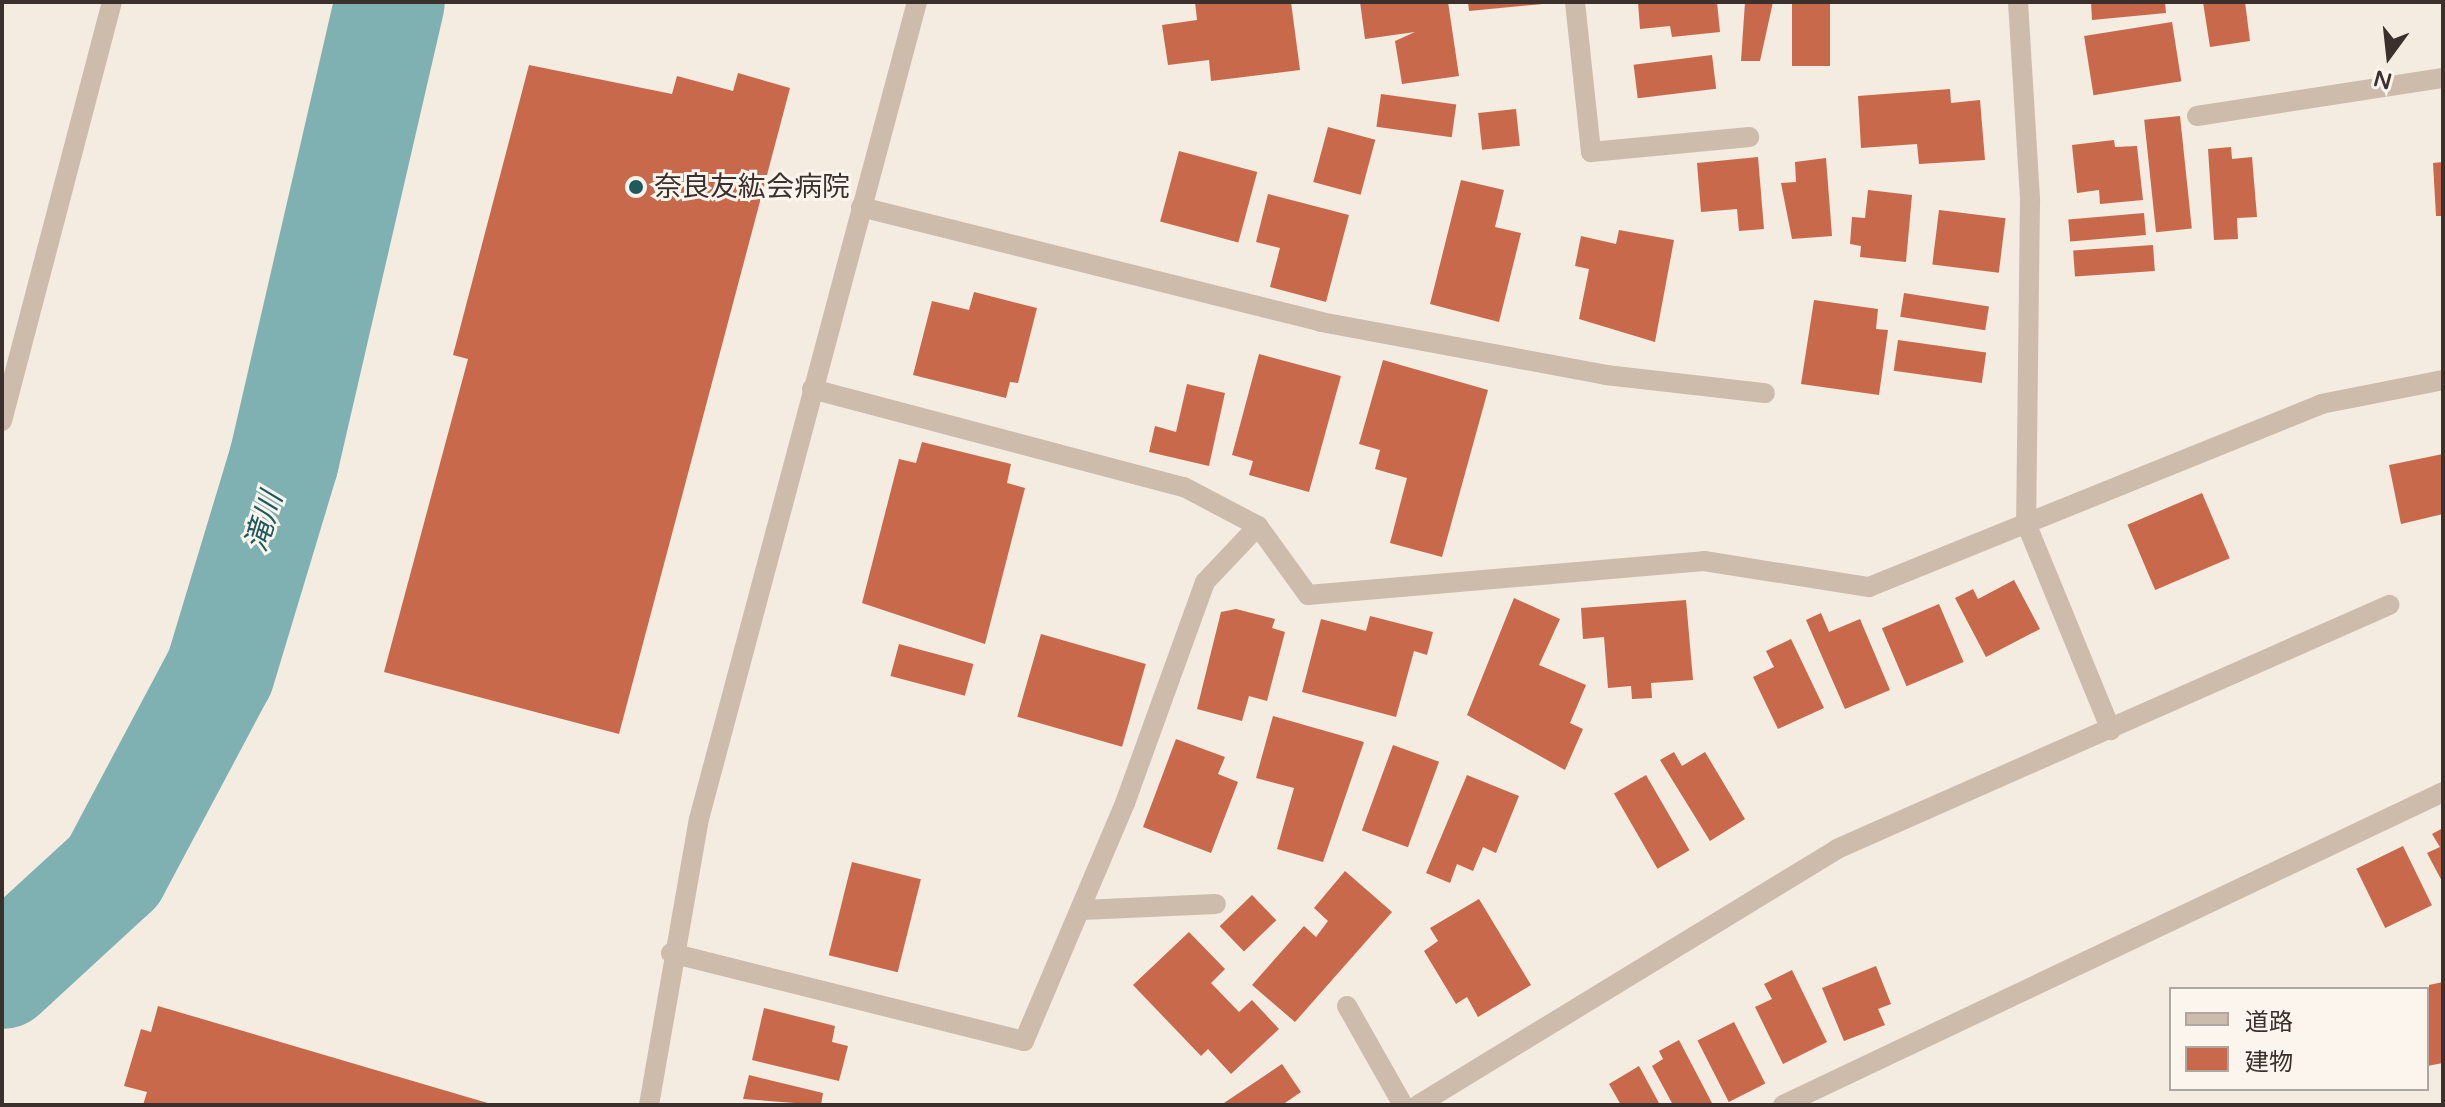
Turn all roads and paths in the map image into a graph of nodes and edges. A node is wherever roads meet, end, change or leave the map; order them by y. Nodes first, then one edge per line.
1 (112, 2) edge
2 (917, 2) edge
3 (1575, 2) edge
4 (2018, 2) edge
5 (2443, 78) edge
6 (2197, 116) dead end
7 (1749, 137) dead end
8 (861, 207) junction
9 (2443, 380) edge
10 (812, 389) junction
11 (1765, 393) dead end
12 (2, 421) edge
13 (2026, 523) junction
14 (1258, 526) junction
15 (2389, 605) dead end
16 (2111, 730) junction
17 (2443, 792) edge
18 (1216, 904) dead end
19 (1082, 910) junction
20 (671, 953) junction
21 (1347, 1006) dead end
22 (649, 1105) edge
23 (1403, 1105) edge
24 (1418, 1105) edge
25 (1783, 1105) edge

1 - 12 street
2 - 8 street
3 - 7 street
4 - 13 street
5 - 6 street
8 - 10 street
8 - 11 street
9 - 13 street
10 - 14 street
10 - 20 street
13 - 14 street
13 - 16 street
14 - 19 street
15 - 16 street
16 - 24 street
17 - 25 street
18 - 19 street
19 - 20 street
20 - 22 street
21 - 23 street

